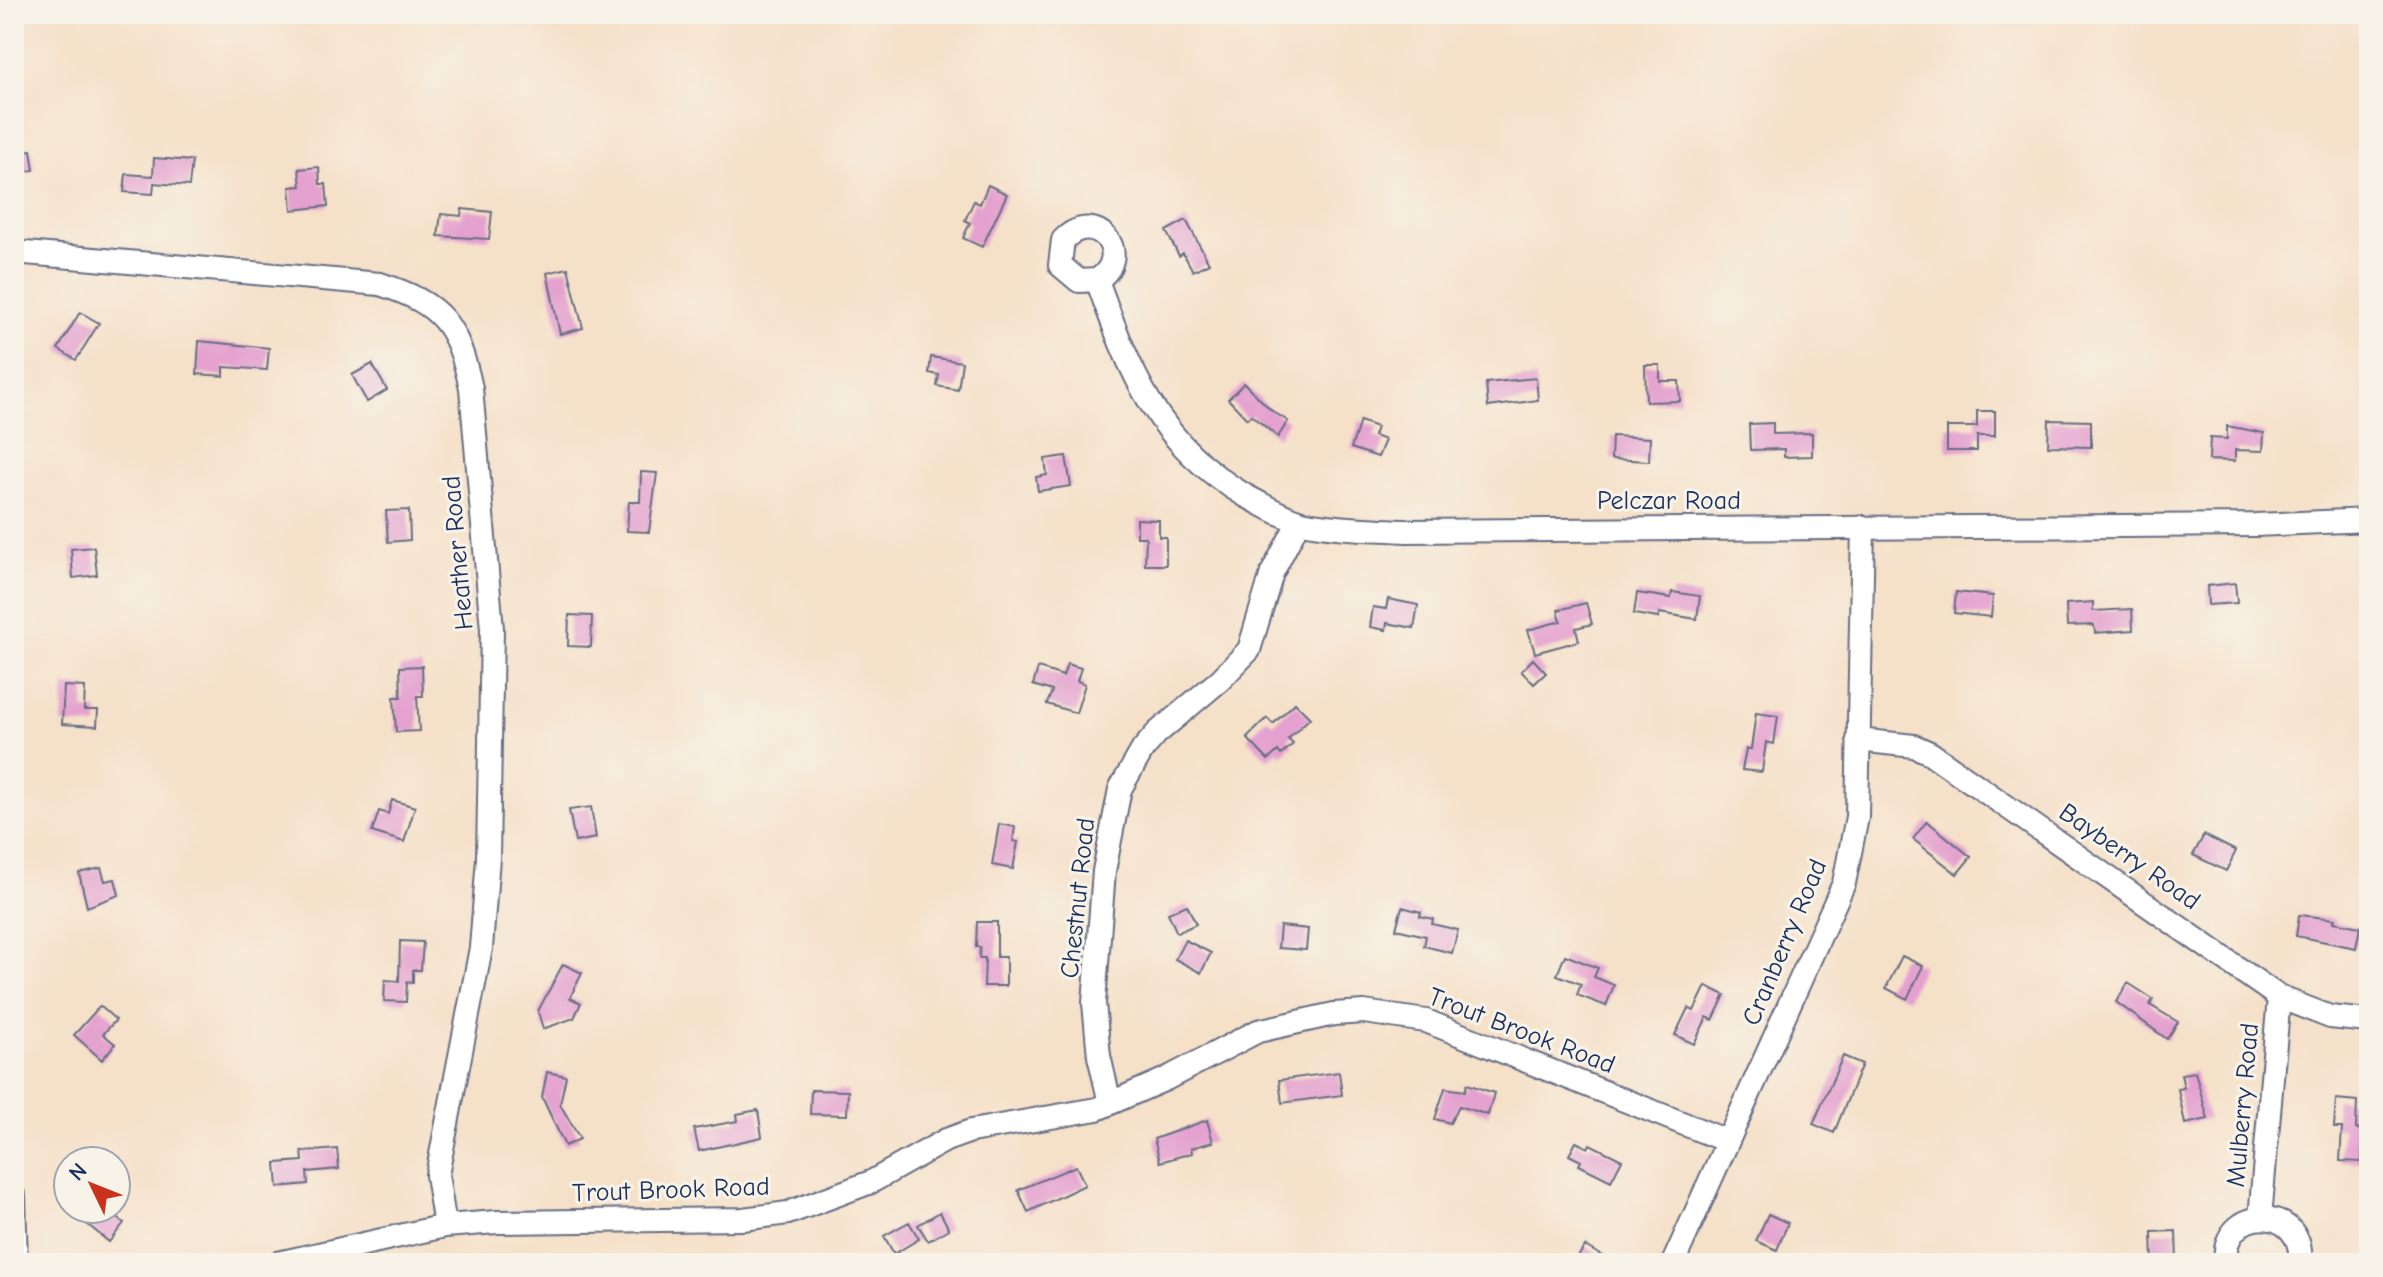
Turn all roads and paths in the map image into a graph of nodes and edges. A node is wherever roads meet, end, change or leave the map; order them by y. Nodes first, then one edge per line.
1 (14, 252) edge
2 (1097, 280) dead end
3 (2369, 520) edge
4 (1299, 521) junction
5 (1863, 527) junction
6 (1858, 740) junction
7 (2279, 997) junction
8 (2369, 1021) edge
9 (1110, 1103) junction
10 (1727, 1141) junction
11 (14, 1197) edge
12 (2260, 1218) junction
13 (445, 1226) junction
14 (16, 1263) edge
15 (278, 1263) edge
16 (1673, 1263) edge
17 (2226, 1263) edge
18 (2300, 1263) edge

1 - 13 street, Heather Road
2 - 4 street, Pelczar Road
3 - 5 street, Pelczar Road
4 - 5 street, Pelczar Road
4 - 9 street, Chestnut Road
5 - 6 street, Cranberry Road
6 - 7 street, Bayberry Road
6 - 10 street, Cranberry Road
7 - 8 street, Bayberry Road
7 - 12 street, Mulberry Road
9 - 10 street, Trout Brook Road
9 - 13 street, Trout Brook Road
10 - 16 street, Cranberry Road
11 - 14 street
12 - 17 street, Mulberry Road
12 - 18 street, Mulberry Road
13 - 15 street, Trout Brook Road

